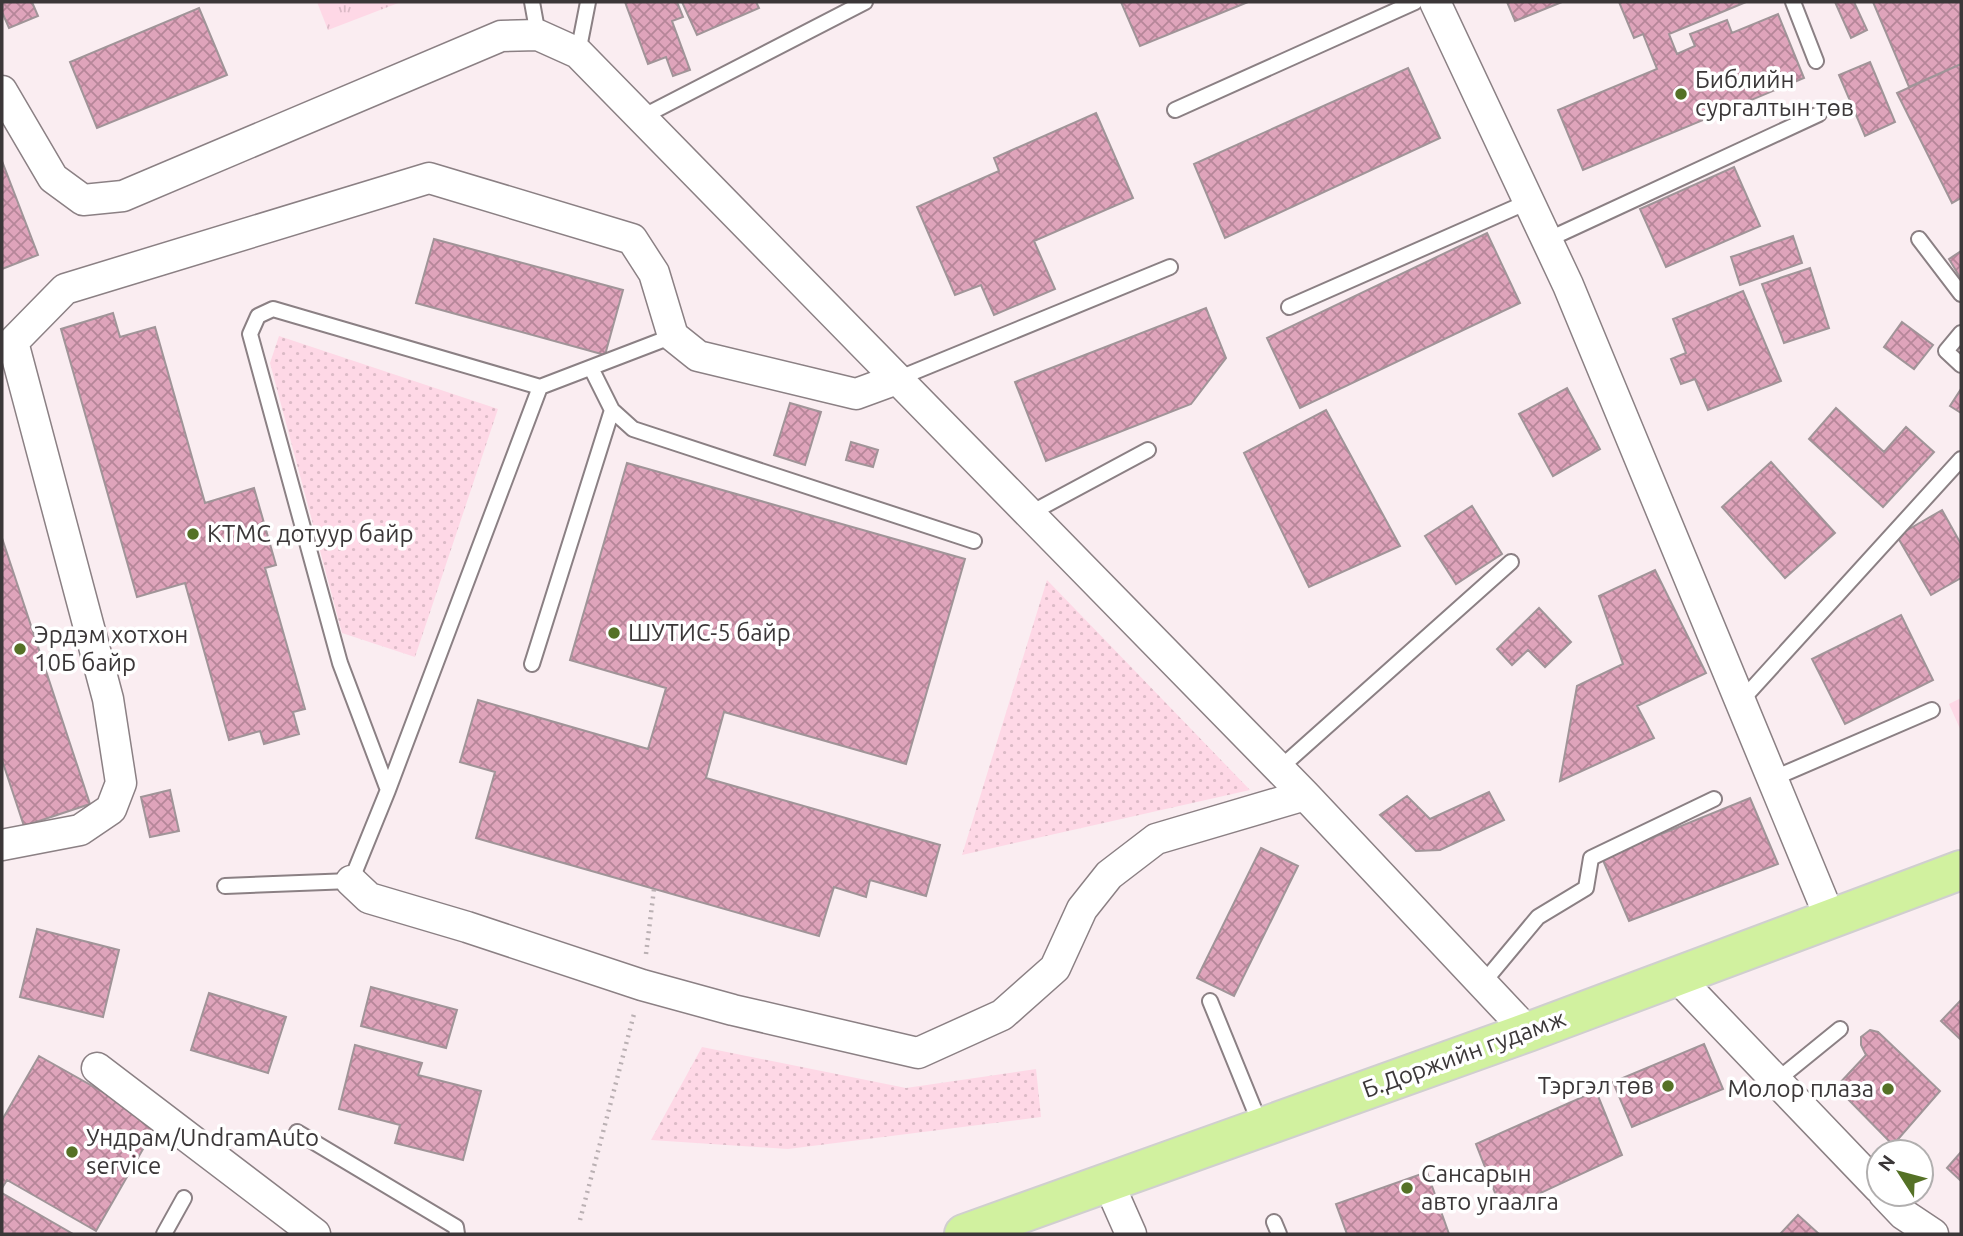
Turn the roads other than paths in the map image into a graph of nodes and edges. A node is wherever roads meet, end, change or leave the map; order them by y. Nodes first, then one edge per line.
1 (532, 2) edge
2 (588, 2) edge
3 (865, 2) edge
4 (1415, 2) edge
5 (1435, 2) edge
6 (1793, 2) edge
7 (538, 35) junction
8 (578, 52) junction
9 (1816, 61) dead end
10 (2, 92) edge
11 (1175, 110) dead end
12 (1819, 114) dead end
13 (640, 118) junction
14 (1530, 201) junction
15 (1919, 239) dead end
16 (1547, 240) junction
17 (1170, 267) dead end
18 (1961, 294) edge
19 (1289, 307) dead end
20 (1961, 333) edge
21 (673, 337) junction
22 (1961, 365) edge
23 (591, 368) junction
24 (897, 379) junction
25 (540, 387) junction
26 (612, 410) junction
27 (1147, 450) dead end
28 (1961, 459) edge
29 (1029, 514) junction
30 (974, 541) dead end
31 (1511, 562) dead end
32 (532, 664) dead end
33 (1740, 702) junction
34 (1932, 710) dead end
35 (1279, 769) junction
36 (1772, 779) junction
37 (388, 790) junction
38 (1304, 795) junction
39 (1714, 799) dead end
40 (2, 845) edge
41 (1961, 870) edge
42 (351, 881) junction
43 (225, 886) dead end
44 (1830, 918) junction
45 (1676, 976) junction
46 (1483, 983) junction
47 (1210, 1001) dead end
48 (1840, 1029) dead end
49 (1528, 1032) junction
50 (97, 1068) dead end
51 (1776, 1081) junction
52 (1261, 1127) junction
53 (297, 1132) dead end
54 (1865, 1173) edge
55 (1108, 1182) junction
56 (184, 1198) dead end
57 (1897, 1208) edge
58 (164, 1234) edge
59 (315, 1234) edge
60 (457, 1234) edge
61 (964, 1234) edge
62 (1131, 1234) edge
63 (1933, 1234) edge

1 - 7 lane
2 - 8 lane
3 - 13 lane
4 - 11 lane
5 - 14 street
6 - 9 lane
7 - 8 street
7 - 10 street
8 - 13 street
12 - 16 lane
13 - 24 street
14 - 16 street
14 - 19 lane
15 - 18 lane
16 - 33 street
17 - 24 lane
20 - 22 lane
21 - 23 lane
21 - 24 street
21 - 40 street
23 - 25 lane
23 - 26 lane
24 - 29 street
25 - 37 lane
25 - 37 lane
26 - 30 lane
26 - 32 lane
27 - 29 lane
28 - 33 lane
29 - 35 street
31 - 35 lane
33 - 36 street
34 - 36 lane
35 - 38 street
36 - 44 street
37 - 42 lane
38 - 42 street
38 - 46 street
39 - 46 lane
41 - 44 main road, Б.Доржийн гудамж
42 - 43 lane
44 - 45 main road, Б.Доржийн гудамж
45 - 49 main road, Б.Доржийн гудамж
45 - 51 street
46 - 49 street
47 - 52 lane
48 - 51 lane
49 - 52 main road, Б.Доржийн гудамж
50 - 59 street
51 - 54 street
52 - 55 main road, Б.Доржийн гудамж
53 - 60 lane
55 - 61 main road, Б.Доржийн гудамж
55 - 62 street
56 - 58 lane
57 - 63 street

